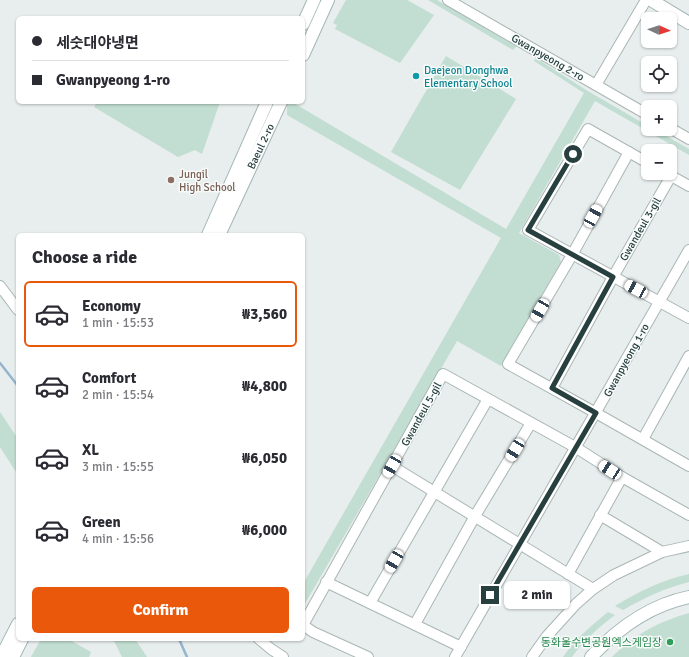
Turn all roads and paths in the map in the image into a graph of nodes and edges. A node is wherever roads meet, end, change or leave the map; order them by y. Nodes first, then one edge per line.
1 (314, 0) edge
2 (328, 0) edge
3 (448, 0) edge
4 (646, 0) edge
5 (651, 0) edge
6 (305, 20) edge
7 (689, 22) edge
8 (305, 51) edge
9 (596, 85) junction
10 (266, 104) edge
11 (280, 104) edge
12 (641, 111) edge
13 (677, 132) edge
14 (689, 139) edge
15 (629, 152) junction
16 (641, 159) edge
17 (677, 179) edge
18 (665, 180) edge
19 (689, 186) edge
20 (209, 233) edge
21 (220, 233) edge
22 (689, 250) edge
23 (572, 255) junction
24 (613, 277) junction
25 (0, 286) edge
26 (659, 301) junction
27 (16, 307) edge
28 (689, 318) edge
29 (689, 356) edge
30 (552, 388) junction
31 (488, 399) junction
32 (596, 413) junction
33 (531, 423) junction
34 (642, 439) junction
35 (575, 447) junction
36 (688, 464) edge
37 (392, 466) junction
38 (622, 477) junction
39 (434, 491) junction
40 (600, 515) junction
41 (689, 515) edge
42 (475, 516) junction
43 (519, 544) junction
44 (689, 546) edge
45 (662, 552) junction
46 (568, 574) junction
47 (326, 582) junction
48 (593, 589) junction
49 (686, 597) edge
50 (370, 602) junction
51 (305, 621) edge
52 (414, 624) junction
53 (305, 626) edge
54 (16, 628) edge
55 (21, 641) edge
56 (262, 641) edge
57 (461, 647) junction
58 (1, 657) edge
59 (13, 657) edge
60 (283, 657) edge
61 (368, 657) edge
62 (455, 657) edge
63 (532, 657) edge
64 (591, 657) edge

1 - 6 main road
2 - 8 main road
3 - 9 street, Gwanpyeong 2-ro
4 - 9 street
5 - 7 main road
9 - 12 street, Gwanpyeong 2-ro
10 - 20 main road, Baeul 2-ro
11 - 21 main road, Baeul 2-ro
13 - 14 street
15 - 16 street
15 - 23 street
15 - 23 street
17 - 19 street, Gwandeul 3-gil
18 - 24 street, Gwandeul 3-gil
22 - 26 street, Gwanpyeong 1-ro
23 - 24 street
23 - 30 street
24 - 26 street
24 - 30 street, Gwandeul 3-gil
25 - 27 street
26 - 28 street
26 - 32 street, Gwanpyeong 1-ro
29 - 34 street
30 - 32 street
31 - 33 street, Gwandeul 5-gil
31 - 37 street, Gwandeul 5-gil
31 - 39 street
32 - 34 street
32 - 35 street, Gwanpyeong 1-ro
33 - 35 street, Gwandeul 5-gil
33 - 42 street
34 - 36 street
35 - 38 street, Gwandeul 5-gil
35 - 43 street, Gwanpyeong 1-ro
37 - 39 street
37 - 47 street, Gwandeul 5-gil
38 - 40 street
38 - 41 street, Gwandeul 5-gil
39 - 42 street
39 - 50 street
40 - 45 street
40 - 46 street
42 - 43 street
42 - 52 street
43 - 46 street
43 - 57 street, Gwanpyeong 1-ro
44 - 45 street
45 - 48 street
46 - 48 street
47 - 50 street
47 - 51 street, Gwandeul 5-gil
48 - 63 street
49 - 64 main road
50 - 52 street
52 - 57 street
53 - 61 street
54 - 58 main road
55 - 59 main road
56 - 60 street
57 - 62 street, Gwanpyeong 1-ro

